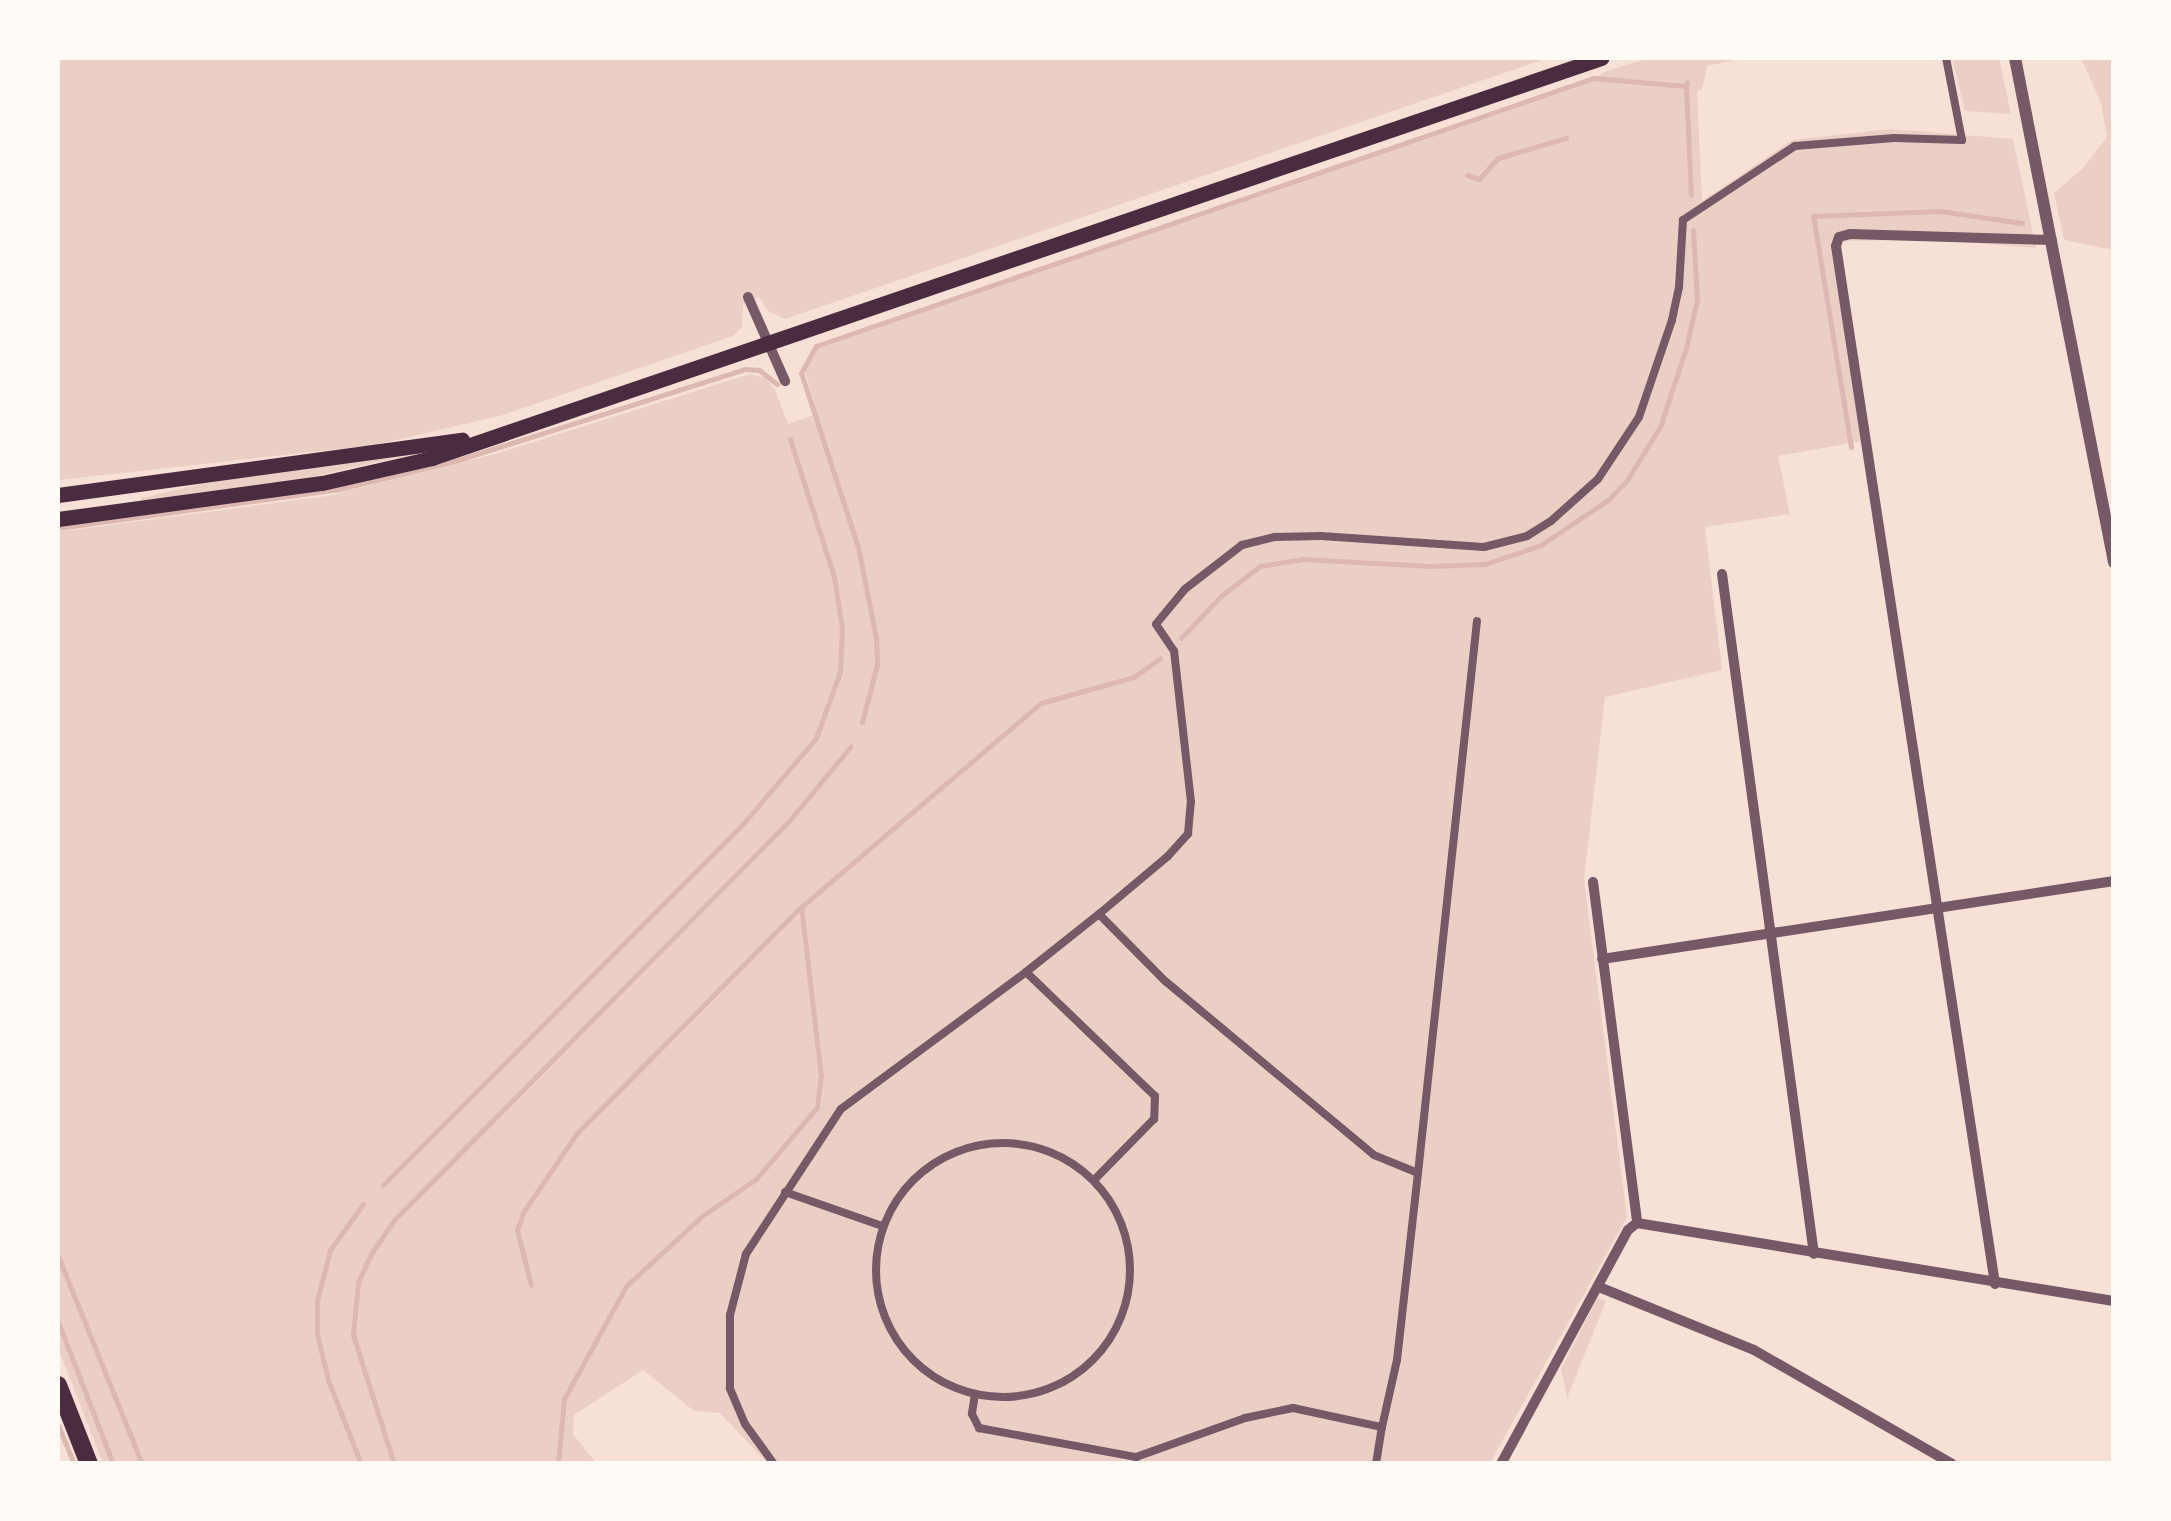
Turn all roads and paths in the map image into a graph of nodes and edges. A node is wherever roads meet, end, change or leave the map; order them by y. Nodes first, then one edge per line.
1 (1601, 58) edge
2 (1946, 58) edge
3 (2015, 58) edge
4 (2052, 240) junction
5 (748, 297) dead end
6 (768, 343) junction
7 (784, 381) dead end
8 (480, 437) junction
9 (58, 495) edge
10 (58, 519) edge
11 (2114, 562) edge
12 (1722, 574) dead end
13 (1477, 621) dead end
14 (2114, 880) edge
15 (1593, 882) dead end
16 (1940, 908) junction
17 (1099, 914) junction
18 (1770, 932) junction
19 (1602, 959) junction
20 (1026, 972) junction
21 (1418, 1172) junction
22 (1094, 1180) junction
23 (785, 1192) junction
24 (1636, 1224) junction
25 (882, 1226) junction
26 (1814, 1254) junction
27 (1995, 1284) junction
28 (1599, 1286) junction
29 (2114, 1301) edge
30 (58, 1385) edge
31 (976, 1394) junction
32 (1382, 1428) junction
33 (90, 1464) edge
34 (774, 1464) edge
35 (1376, 1464) edge
36 (1501, 1464) edge
37 (1952, 1464) edge

1 - 6 main road
2 - 17 street
3 - 4 street
4 - 11 street
4 - 16 street
5 - 6 street
6 - 7 street
6 - 8 main road
8 - 9 main road
8 - 10 main road
12 - 18 street
13 - 21 street
14 - 16 street
15 - 19 street
16 - 18 street
16 - 27 street
17 - 20 street
17 - 21 street
18 - 19 street
18 - 26 street
19 - 24 street
20 - 22 street
20 - 23 street
21 - 32 street
22 - 25 street
22 - 31 street
23 - 25 street
23 - 34 street
24 - 26 street
24 - 28 street
25 - 31 street
26 - 27 street
27 - 29 street
28 - 36 street
28 - 37 street
30 - 33 main road
31 - 32 street
32 - 35 street

